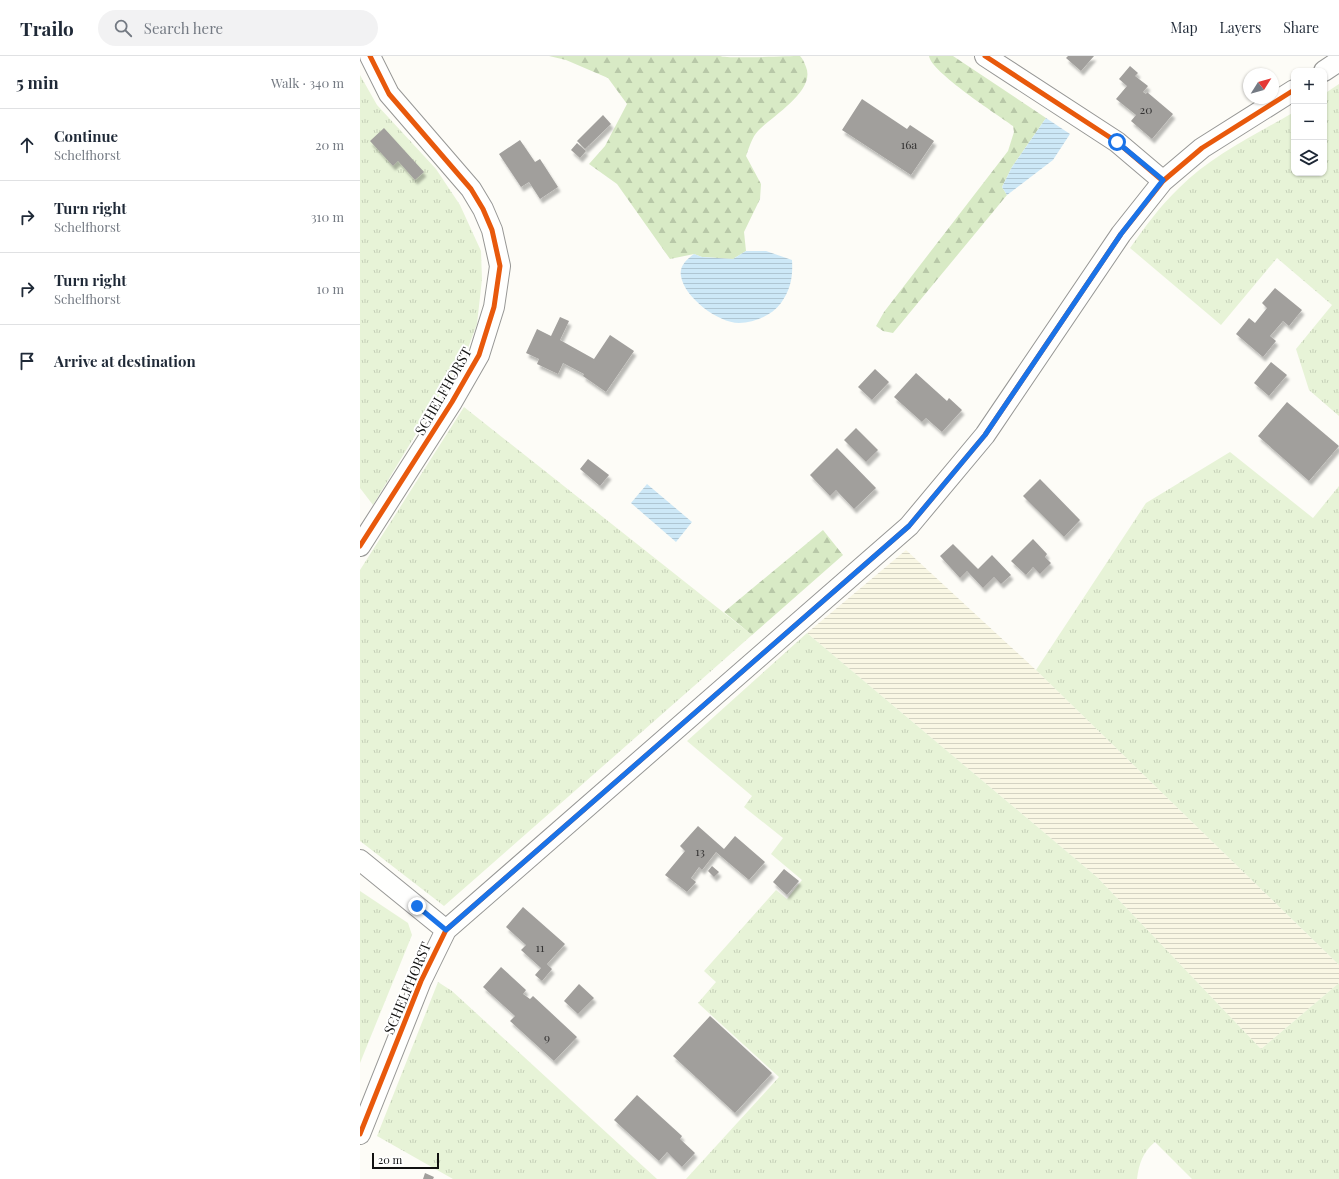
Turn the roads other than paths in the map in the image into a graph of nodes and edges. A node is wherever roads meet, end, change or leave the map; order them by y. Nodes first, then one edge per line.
1 (370, 56) edge
2 (985, 56) edge
3 (1339, 61) edge
4 (1327, 69) edge
5 (1291, 92) edge
6 (1163, 180) junction
7 (360, 546) edge
8 (360, 860) edge
9 (446, 930) junction
10 (360, 1134) edge

1 - 7 street, SCHELFHORST
2 - 6 street
3 - 4 street
5 - 6 street, SCHELFHORST
6 - 9 street, SCHELFHORST
8 - 9 street, SCHELFHORST
9 - 10 street, SCHELFHORST

